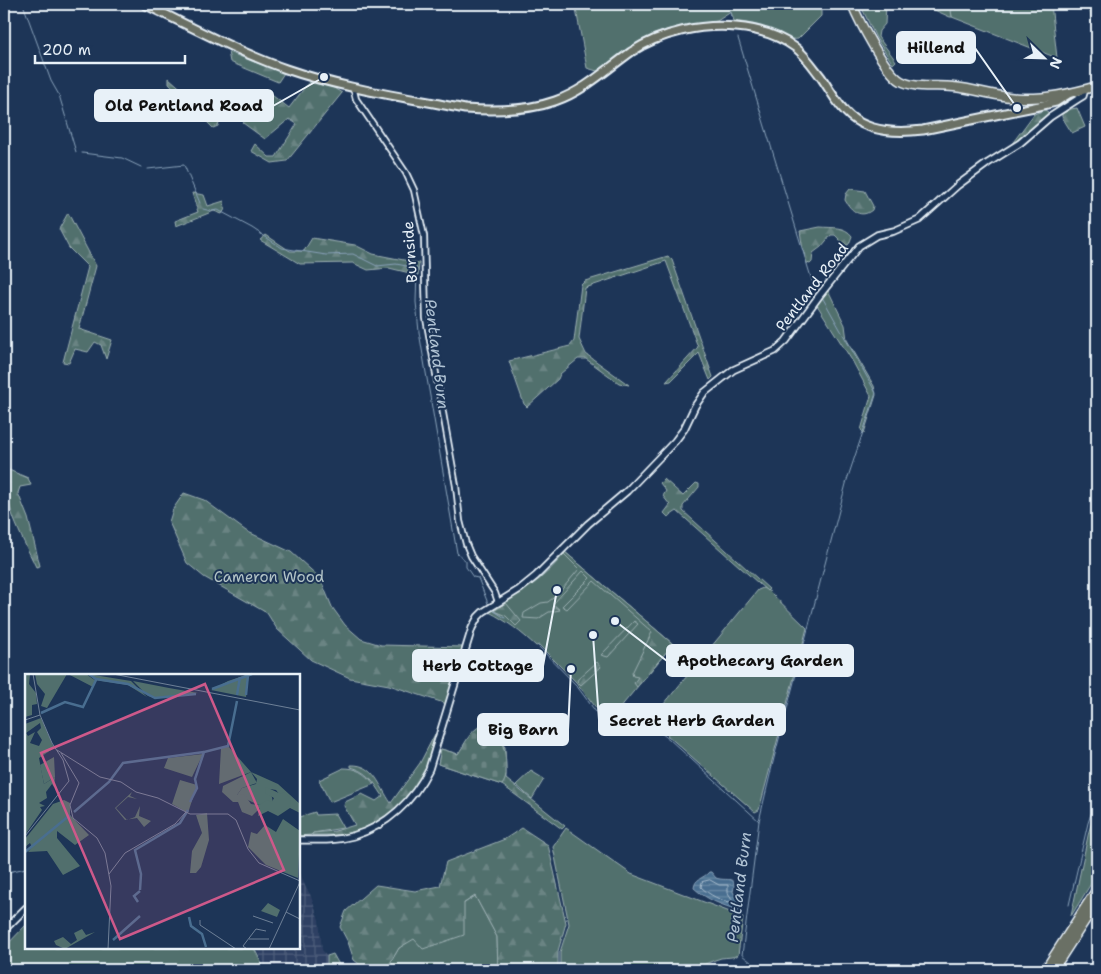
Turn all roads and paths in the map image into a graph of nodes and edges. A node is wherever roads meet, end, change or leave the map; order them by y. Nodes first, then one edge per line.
1 (144, 4) edge
2 (852, 4) edge
3 (1097, 86) edge
4 (353, 87) junction
5 (1085, 89) junction
6 (1070, 93) junction
7 (492, 605) junction
8 (300, 840) edge
9 (1097, 889) edge
10 (1097, 902) edge
11 (25, 909) edge
12 (4, 930) edge
13 (1045, 970) edge
14 (1054, 970) edge

1 - 4 main road
2 - 6 highway
3 - 5 highway
4 - 6 main road
4 - 7 street, Burnside
5 - 6 highway
5 - 7 street, Pentland Road
7 - 8 street, Pentland Road
9 - 13 highway
10 - 14 highway
11 - 12 street

